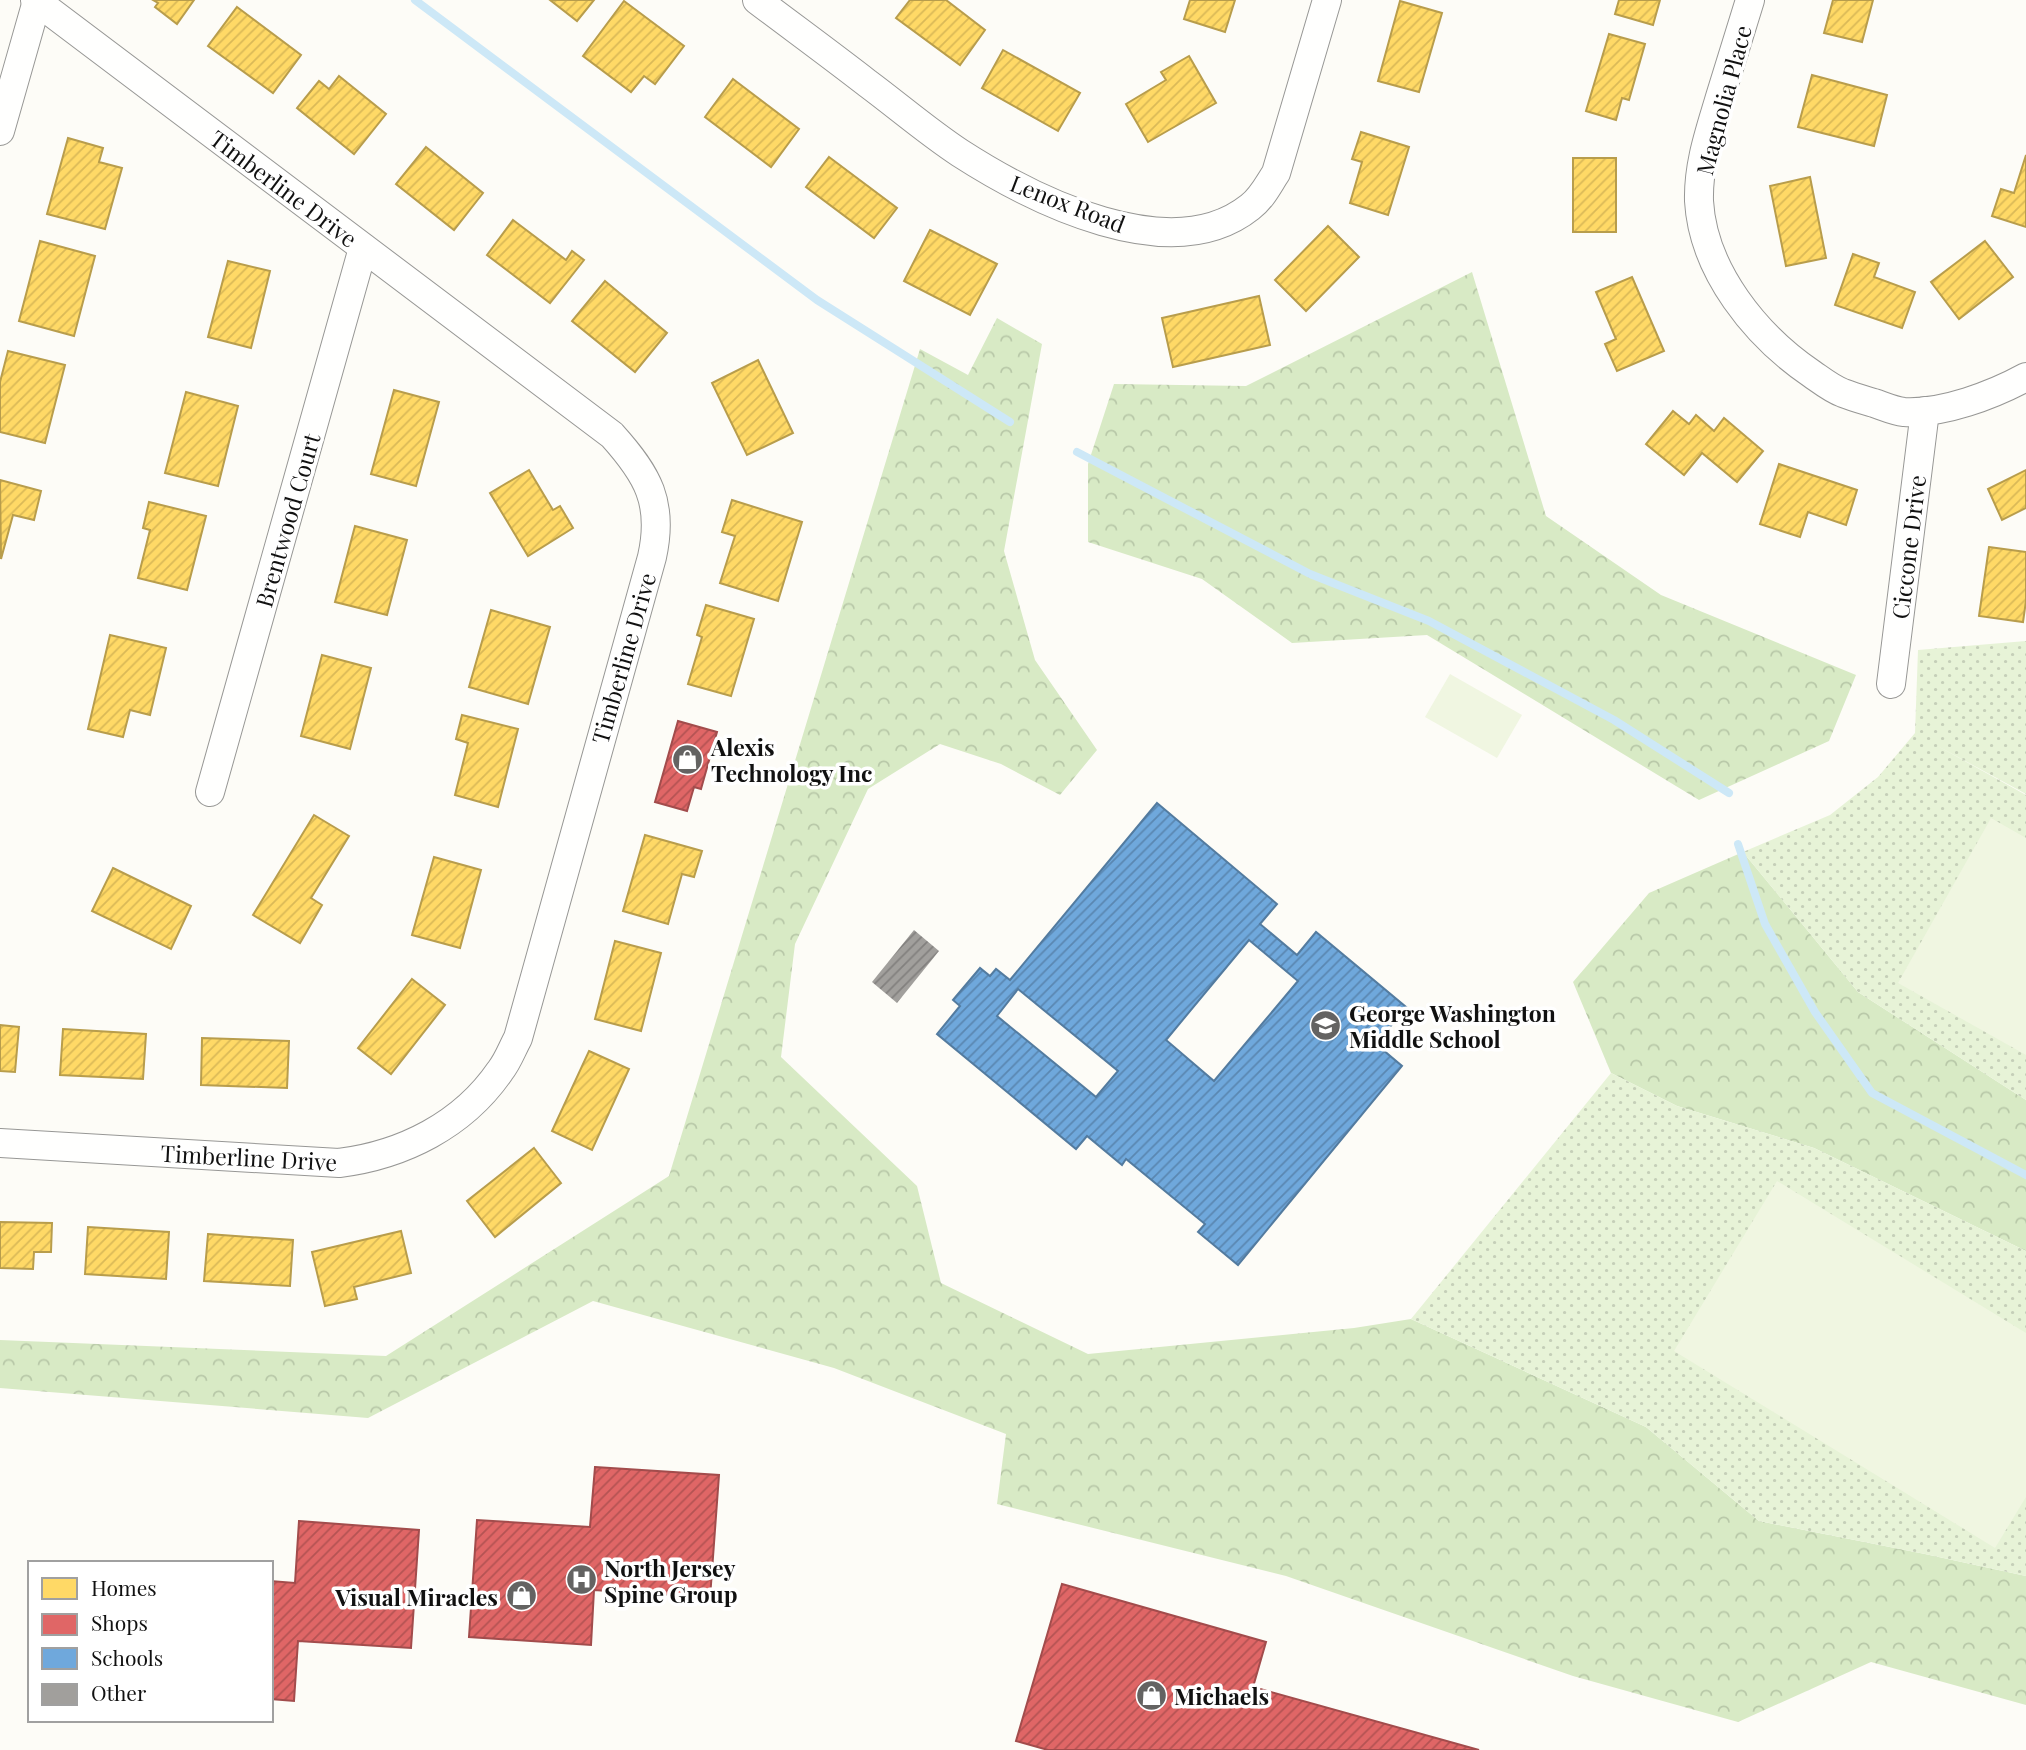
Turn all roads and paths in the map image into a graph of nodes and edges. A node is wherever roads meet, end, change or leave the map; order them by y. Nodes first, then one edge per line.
1 (757, 0) edge
2 (1327, 0) edge
3 (1750, 0) edge
4 (36, 1) edge
5 (0, 131) edge
6 (363, 247) junction
7 (2026, 377) edge
8 (1925, 411) junction
9 (1891, 684) dead end
10 (210, 792) dead end
11 (0, 1143) edge

1 - 2 street, Lenox Road
3 - 8 street, Magnolia Place
4 - 5 street
4 - 6 street, Timberline Drive
6 - 10 street, Brentwood Court
6 - 11 street, Timberline Drive
7 - 8 street, Magnolia Place
8 - 9 street, Ciccone Drive

